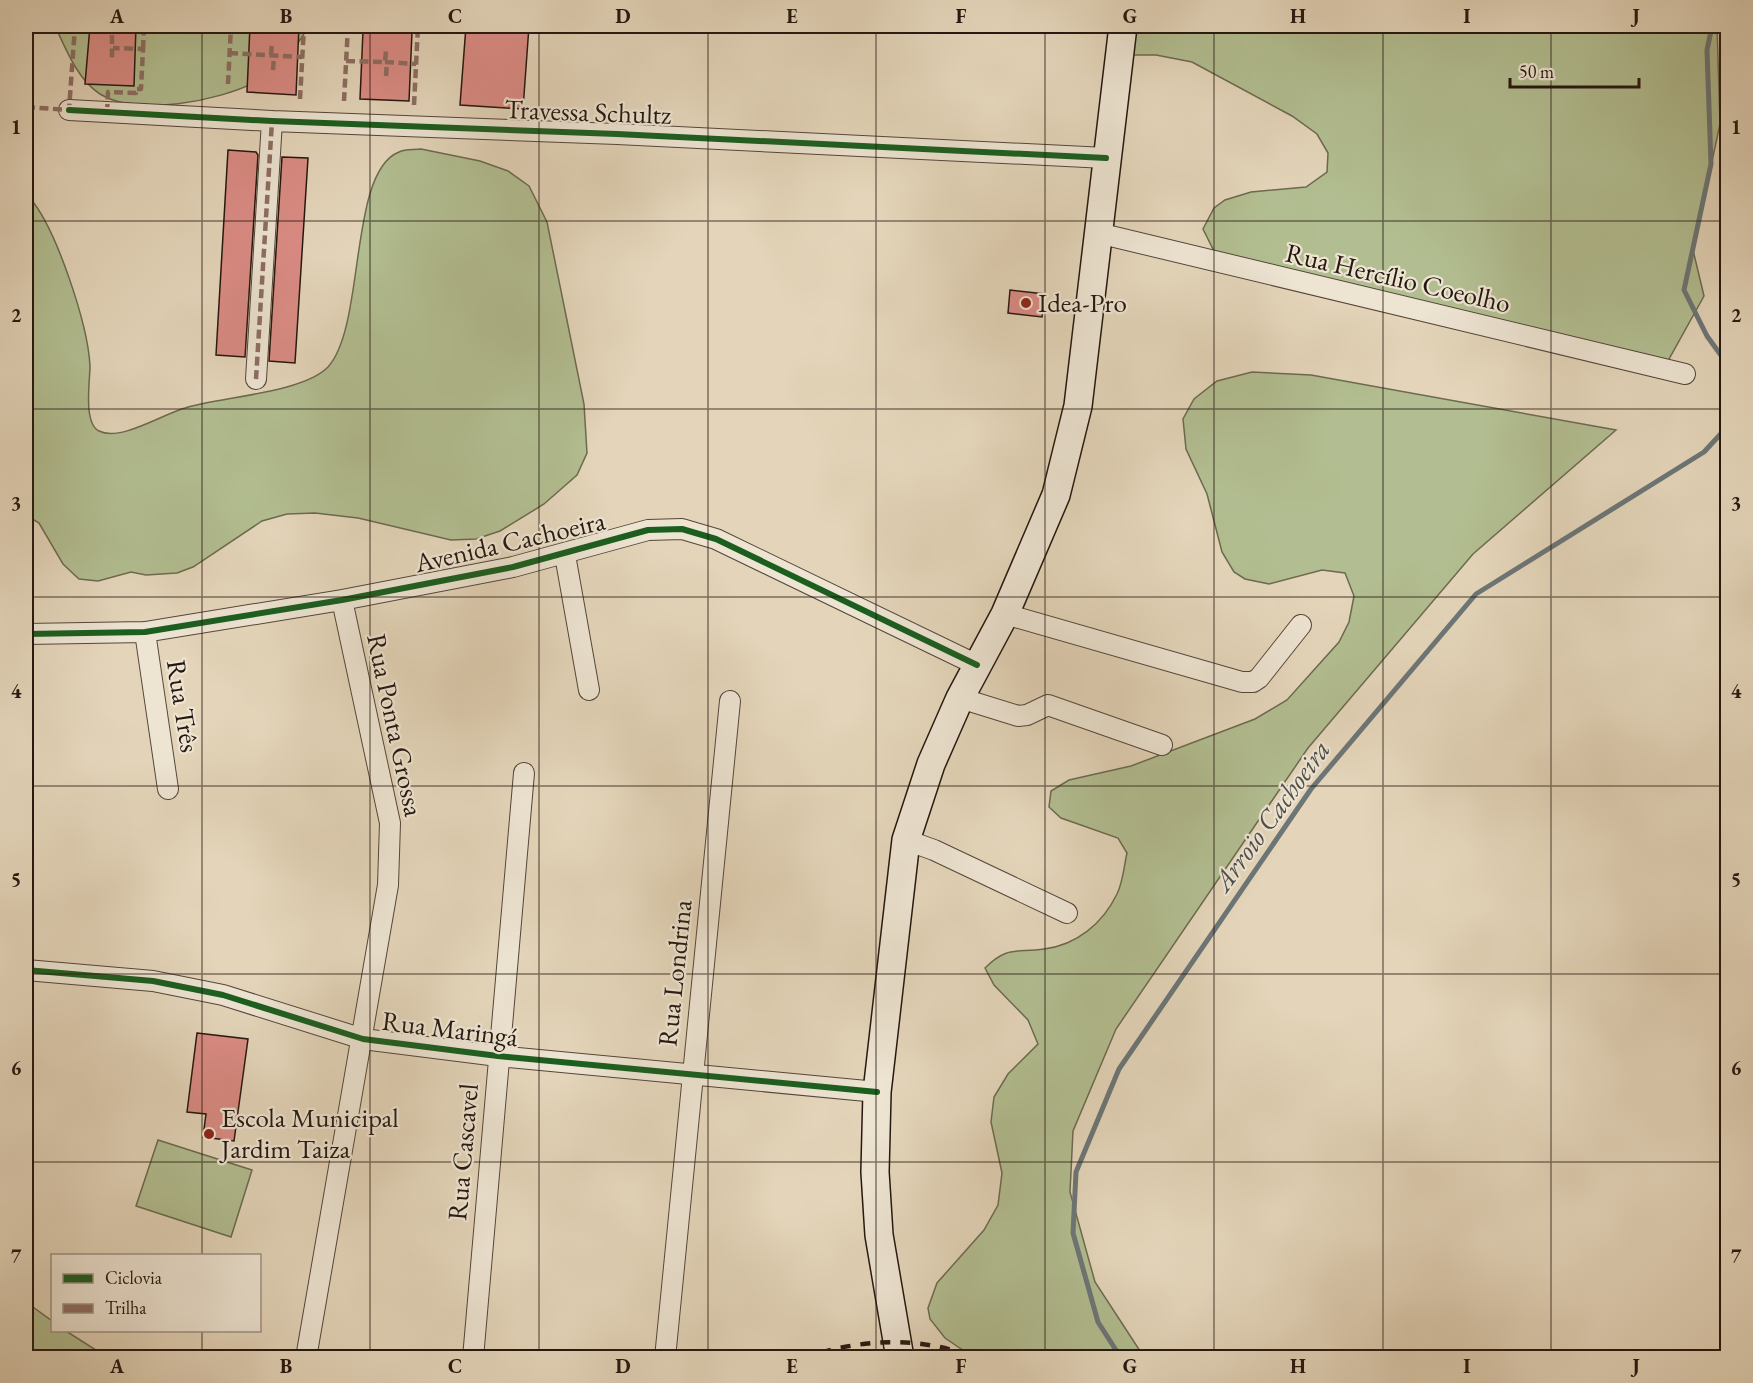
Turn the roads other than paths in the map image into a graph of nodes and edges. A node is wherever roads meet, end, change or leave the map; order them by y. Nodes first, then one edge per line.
1 (1123, 26) edge
2 (69, 110) dead end
3 (272, 122) junction
4 (1106, 158) junction
5 (1098, 233) junction
6 (1685, 374) dead end
7 (256, 379) dead end
8 (565, 555) junction
9 (342, 600) junction
10 (1005, 614) junction
11 (1301, 626) dead end
12 (144, 632) junction
13 (26, 634) edge
14 (977, 665) junction
15 (589, 690) dead end
16 (960, 698) junction
17 (730, 702) dead end
18 (1162, 745) dead end
19 (524, 773) dead end
20 (168, 789) dead end
21 (906, 840) junction
22 (1067, 913) dead end
23 (26, 970) edge
24 (363, 1039) junction
25 (498, 1056) junction
26 (691, 1073) junction
27 (877, 1092) junction
28 (306, 1358) edge
29 (473, 1358) edge
30 (665, 1358) edge
31 (900, 1358) edge

1 - 4 main road
2 - 3 street, Travessa Schultz
3 - 4 street, Travessa Schultz
3 - 7 street
4 - 5 main road
5 - 6 street, Rua Hercílio Coeolho
5 - 10 main road
8 - 9 street, Avenida Cachoeira
8 - 14 street, Avenida Cachoeira
8 - 15 street
9 - 12 street, Avenida Cachoeira
9 - 24 street, Rua Ponta Grossa
10 - 11 street
10 - 14 main road
12 - 13 street, Avenida Cachoeira
12 - 20 street, Rua Três
14 - 16 main road
16 - 18 street
16 - 21 main road
17 - 26 street, Rua Londrina
19 - 25 street, Rua Cascavel
21 - 22 street
21 - 27 main road
23 - 24 street, Rua Maringá
24 - 25 street, Rua Maringá
24 - 28 street, Rua Ponta Grossa
25 - 26 street, Rua Maringá
25 - 29 street, Rua Cascavel
26 - 27 street, Rua Maringá
26 - 30 street, Rua Londrina
27 - 31 main road

